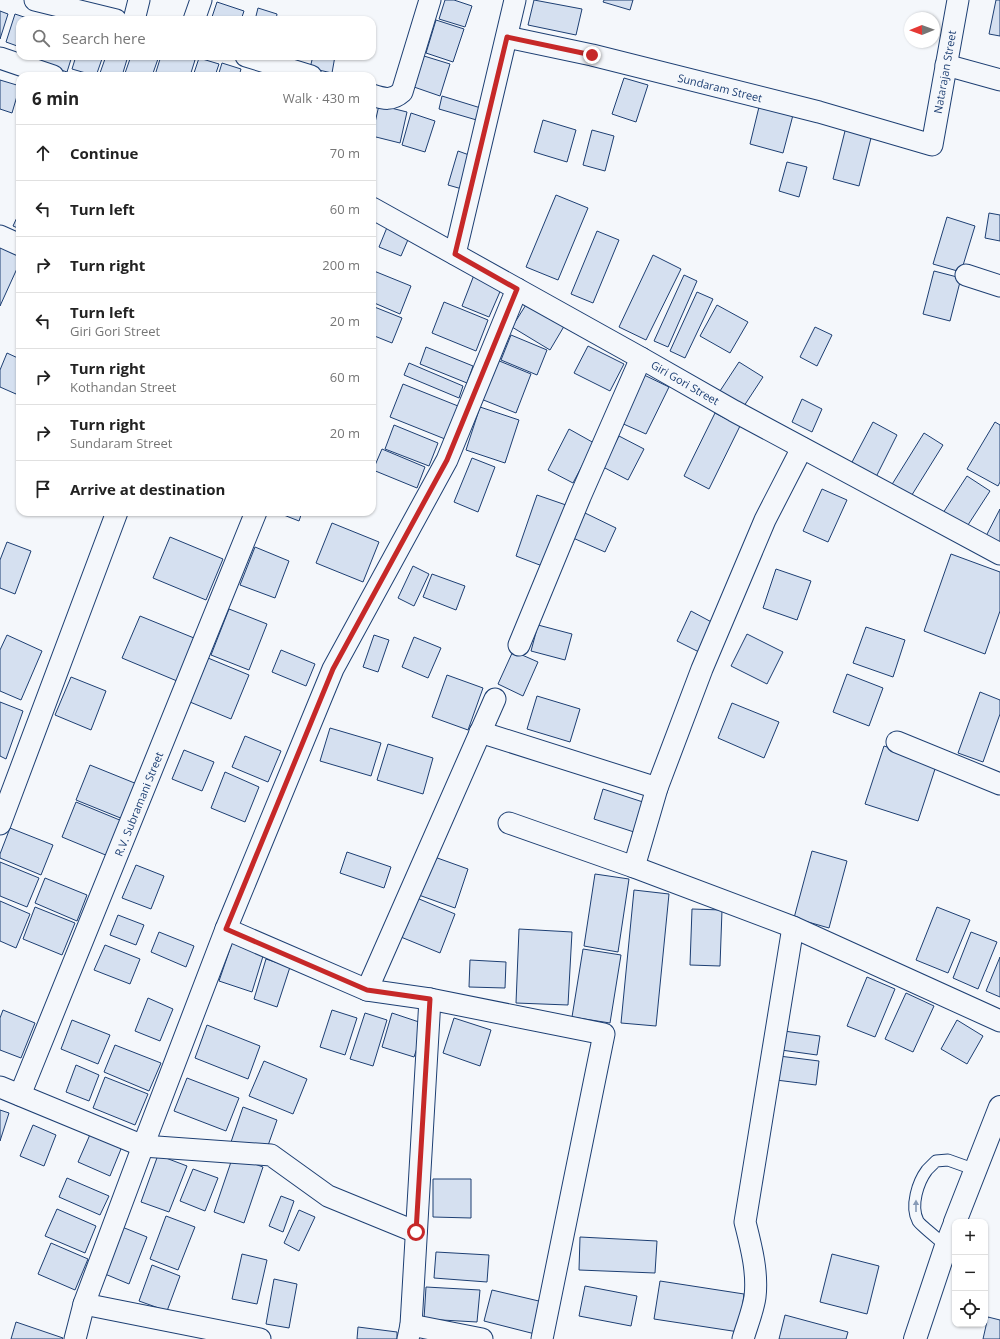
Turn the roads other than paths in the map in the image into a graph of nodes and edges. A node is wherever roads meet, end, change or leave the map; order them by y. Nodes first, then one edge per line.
1 (35, 0) edge
2 (139, 0) edge
3 (201, 0) edge
4 (430, 0) edge
5 (516, 0) edge
6 (958, 0) edge
7 (100, 16) edge
8 (135, 16) edge
9 (195, 16) edge
10 (507, 37) junction
11 (0, 58) edge
12 (259, 60) edge
13 (946, 66) junction
14 (41, 72) edge
15 (297, 72) edge
16 (1000, 80) edge
17 (376, 96) edge
18 (932, 145) joint
19 (376, 214) edge
20 (0, 236) edge
21 (16, 243) edge
22 (455, 254) junction
23 (966, 275) dead end
24 (1000, 286) edge
25 (517, 289) junction
26 (641, 358) junction
27 (802, 448) junction
28 (116, 516) edge
29 (254, 516) edge
30 (1000, 554) edge
31 (519, 645) dead end
32 (495, 699) dead end
33 (480, 732) junction
34 (897, 742) dead end
35 (1000, 784) edge
36 (657, 788) junction
37 (0, 824) edge
38 (509, 824) dead end
39 (634, 867) junction
40 (793, 927) junction
41 (226, 929) junction
42 (367, 990) junction
43 (430, 999) junction
44 (1000, 1021) edge
45 (0, 1087) edge
46 (20, 1095) junction
47 (1000, 1107) edge
48 (143, 1146) junction
49 (976, 1170) junction
50 (956, 1219) edge
51 (952, 1230) edge
52 (416, 1232) junction
53 (946, 1246) junction
54 (84, 1304) junction
55 (410, 1332) edge
56 (75, 1339) edge
57 (260, 1339) edge
58 (482, 1339) edge
59 (542, 1339) edge
60 (743, 1339) edge
61 (915, 1339) edge

1 - 7 street
2 - 8 street
3 - 9 street
4 - 17 street
5 - 10 street
6 - 13 street, Natarajan Street
10 - 18 street, Sundaram Street
10 - 22 street
11 - 14 street
12 - 15 street
13 - 16 street
13 - 18 street, Natarajan Street
19 - 22 street, Giri Gori Street
20 - 21 street
22 - 25 street, Giri Gori Street
23 - 24 street
25 - 26 street, Giri Gori Street
25 - 41 street
26 - 27 street, Giri Gori Street
26 - 31 street
27 - 30 street, Giri Gori Street
27 - 36 street
28 - 37 street
29 - 46 street, R.V. Subramani Street
32 - 33 street
33 - 36 street
33 - 42 street
34 - 35 street
36 - 39 street
38 - 39 street
39 - 40 street
40 - 44 street
40 - 60 street
41 - 42 street
41 - 48 street
42 - 43 street
43 - 52 street
43 - 59 street
45 - 46 street
46 - 48 street
47 - 49 main road
48 - 52 street
48 - 54 street
49 - 50 main road
53 -> 49 lane
51 - 53 main road
52 - 55 street
53 - 61 main road
54 - 56 street
54 - 57 street
55 - 58 street

